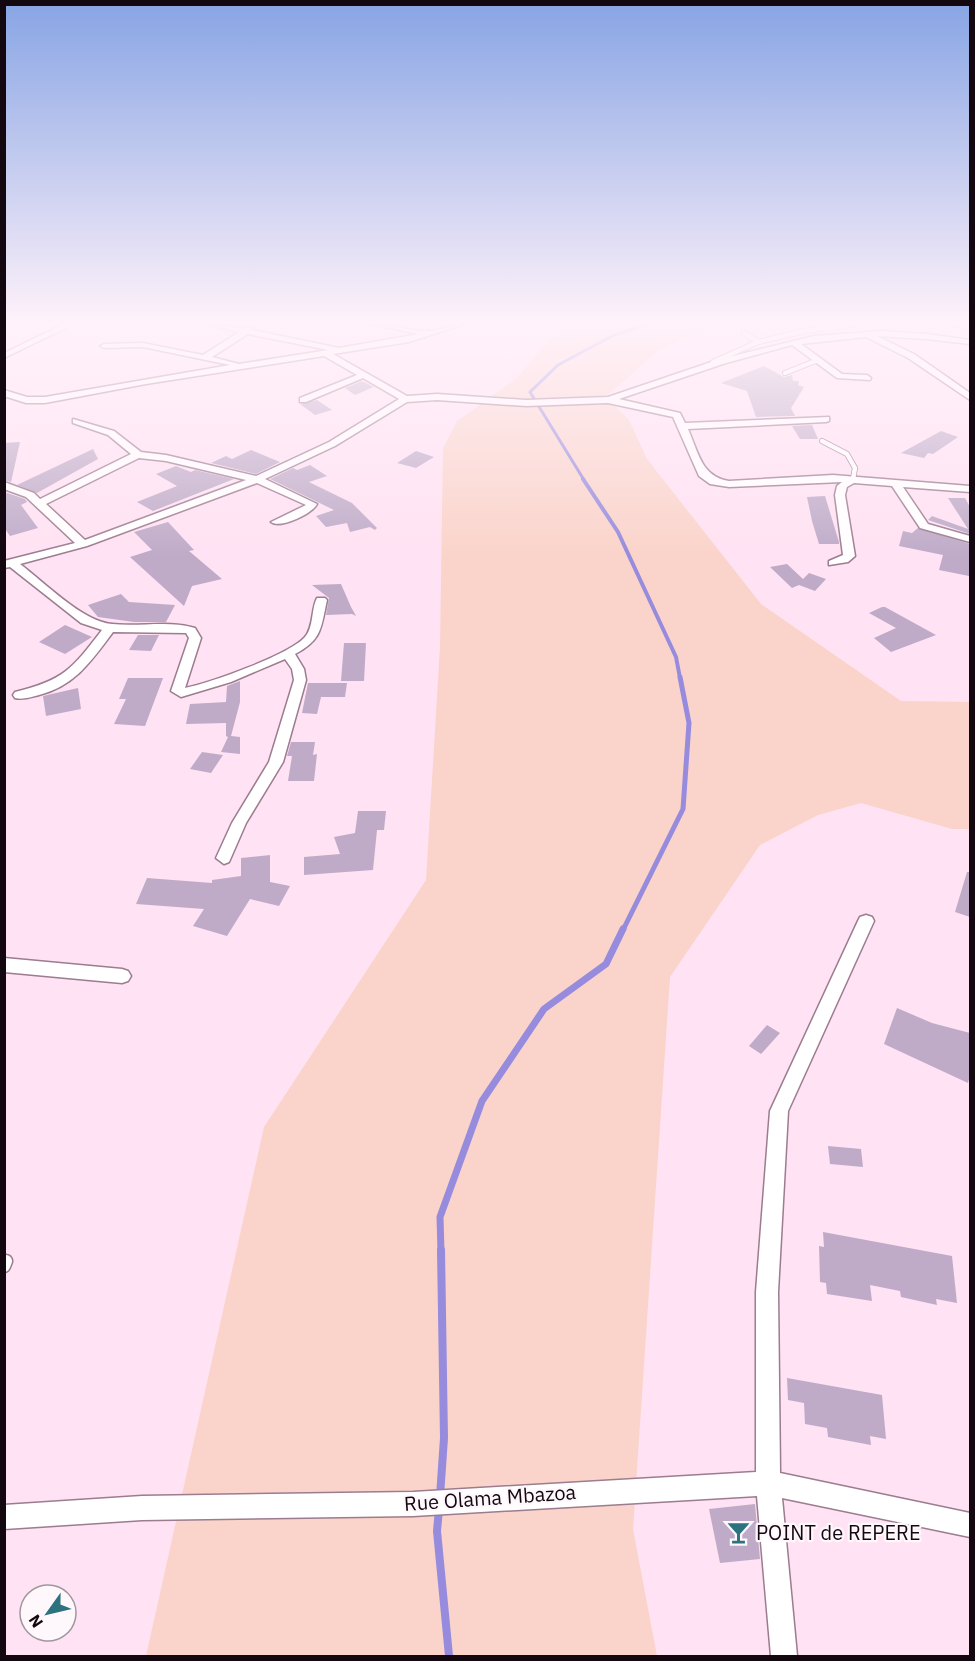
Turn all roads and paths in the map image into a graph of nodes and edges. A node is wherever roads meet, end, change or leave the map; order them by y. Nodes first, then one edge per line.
1 (401, 402) edge
2 (504, 402) edge
3 (568, 402) edge
4 (618, 402) edge
5 (826, 419) dead end
6 (76, 421) dead end
7 (682, 426) junction
8 (822, 441) dead end
9 (138, 454) junction
10 (257, 479) junction
11 (853, 479) junction
12 (896, 484) junction
13 (4, 485) edge
14 (970, 489) edge
15 (40, 503) junction
16 (276, 522) dead end
17 (970, 539) edge
18 (83, 544) junction
19 (833, 563) dead end
20 (8, 564) edge
21 (321, 600) dead end
22 (109, 628) junction
23 (288, 654) junction
24 (20, 695) dead end
25 (224, 858) dead end
26 (866, 921) dead end
27 (4, 965) edge
28 (122, 976) dead end
29 (768, 1483) junction
30 (4, 1517) edge
31 (970, 1525) edge
32 (784, 1656) edge

1 - 10 street
2 - 3 street
4 - 7 street
5 - 7 street
6 - 9 street
7 - 11 street
8 - 11 lane
9 - 10 street
9 - 15 street
10 - 16 street
10 - 18 street
11 - 12 street
11 - 19 street
12 - 14 street
12 - 17 street
13 - 15 street
15 - 18 street
18 - 20 street
20 - 22 street
21 - 23 street
22 - 23 street
22 - 24 street
23 - 25 street
26 - 29 street
27 - 28 street
29 - 30 street, Rue Olama Mbazoa
29 - 31 street, Rue Olama Mbazoa
29 - 32 street

